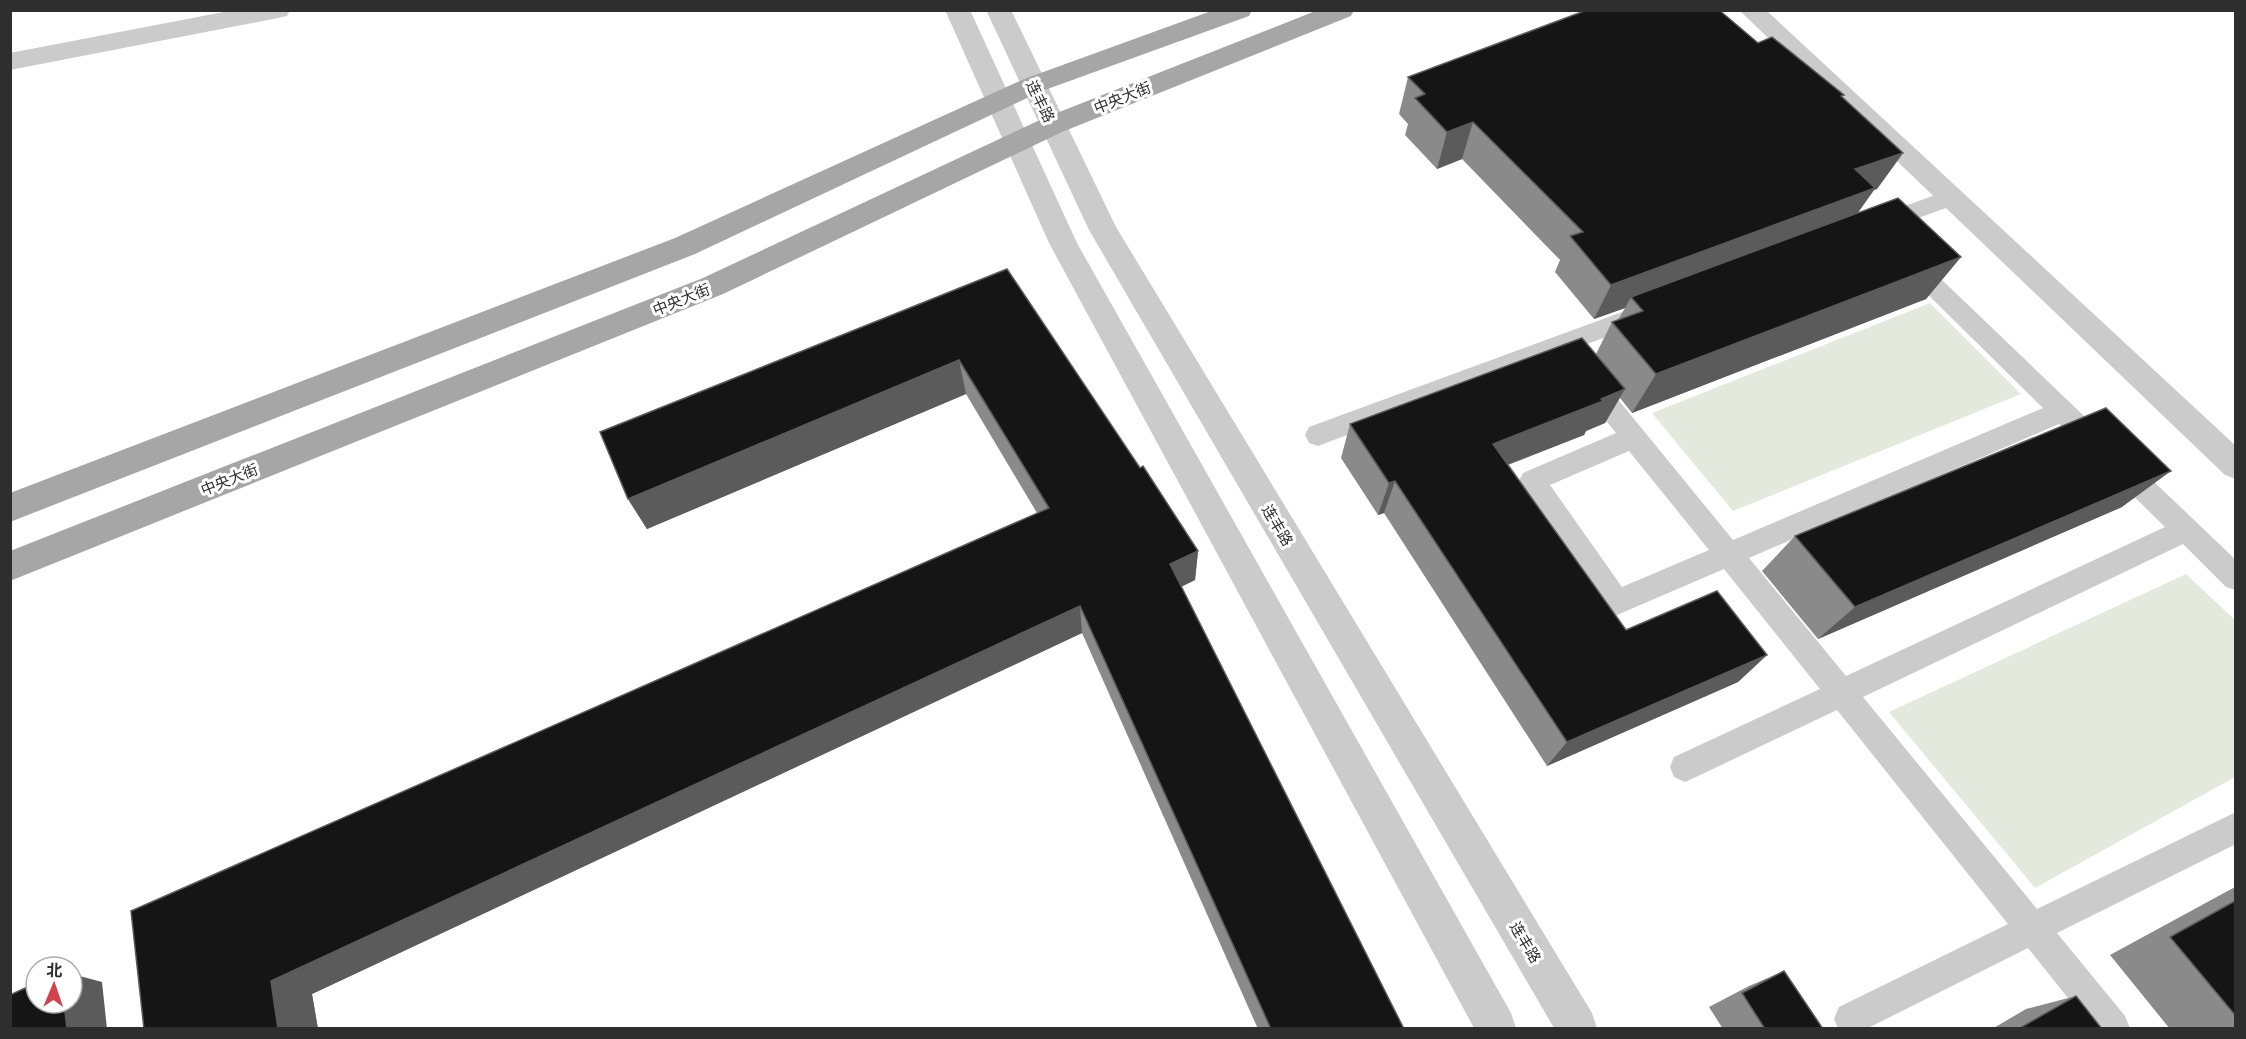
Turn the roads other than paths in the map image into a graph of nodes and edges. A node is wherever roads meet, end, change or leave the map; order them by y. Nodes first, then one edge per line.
1 (278, 10) edge
2 (957, 10) edge
3 (998, 10) edge
4 (1240, 10) edge
5 (1342, 10) edge
6 (1750, 10) edge
7 (10, 62) edge
8 (1033, 85) junction
9 (998, 101) junction
10 (1053, 125) junction
11 (1016, 141) junction
12 (1949, 198) junction
13 (1660, 307) edge
14 (1559, 345) junction
15 (2063, 411) junction
16 (1318, 435) dead end
17 (1634, 438) junction
18 (2235, 466) edge
19 (10, 508) edge
20 (2186, 530) junction
21 (1729, 555) junction
22 (10, 566) edge
23 (2235, 578) edge
24 (1840, 692) junction
25 (1685, 767) dead end
26 (2235, 827) edge
27 (2032, 929) junction
28 (1851, 1019) dead end
29 (1496, 1029) edge
30 (1577, 1029) edge
31 (2113, 1029) edge

1 - 7 street
2 - 9 street
3 - 8 street, 连丰路
4 - 8 main road
5 - 10 main road, 中央大街
6 - 12 street
8 - 9 main road
8 - 10 street, 连丰路
9 - 11 street
9 - 19 main road
10 - 11 main road, 中央大街
10 - 30 street, 连丰路
11 - 22 main road, 中央大街
11 - 29 street
12 - 15 lane
12 - 18 street
13 - 14 lane
14 - 16 lane
14 - 17 lane
15 - 20 lane
15 - 21 lane
17 - 21 lane
17 - 21 lane
20 - 23 lane
20 - 24 lane
21 - 24 lane
24 - 25 lane
24 - 27 lane
26 - 27 lane
27 - 28 lane
27 - 31 lane

